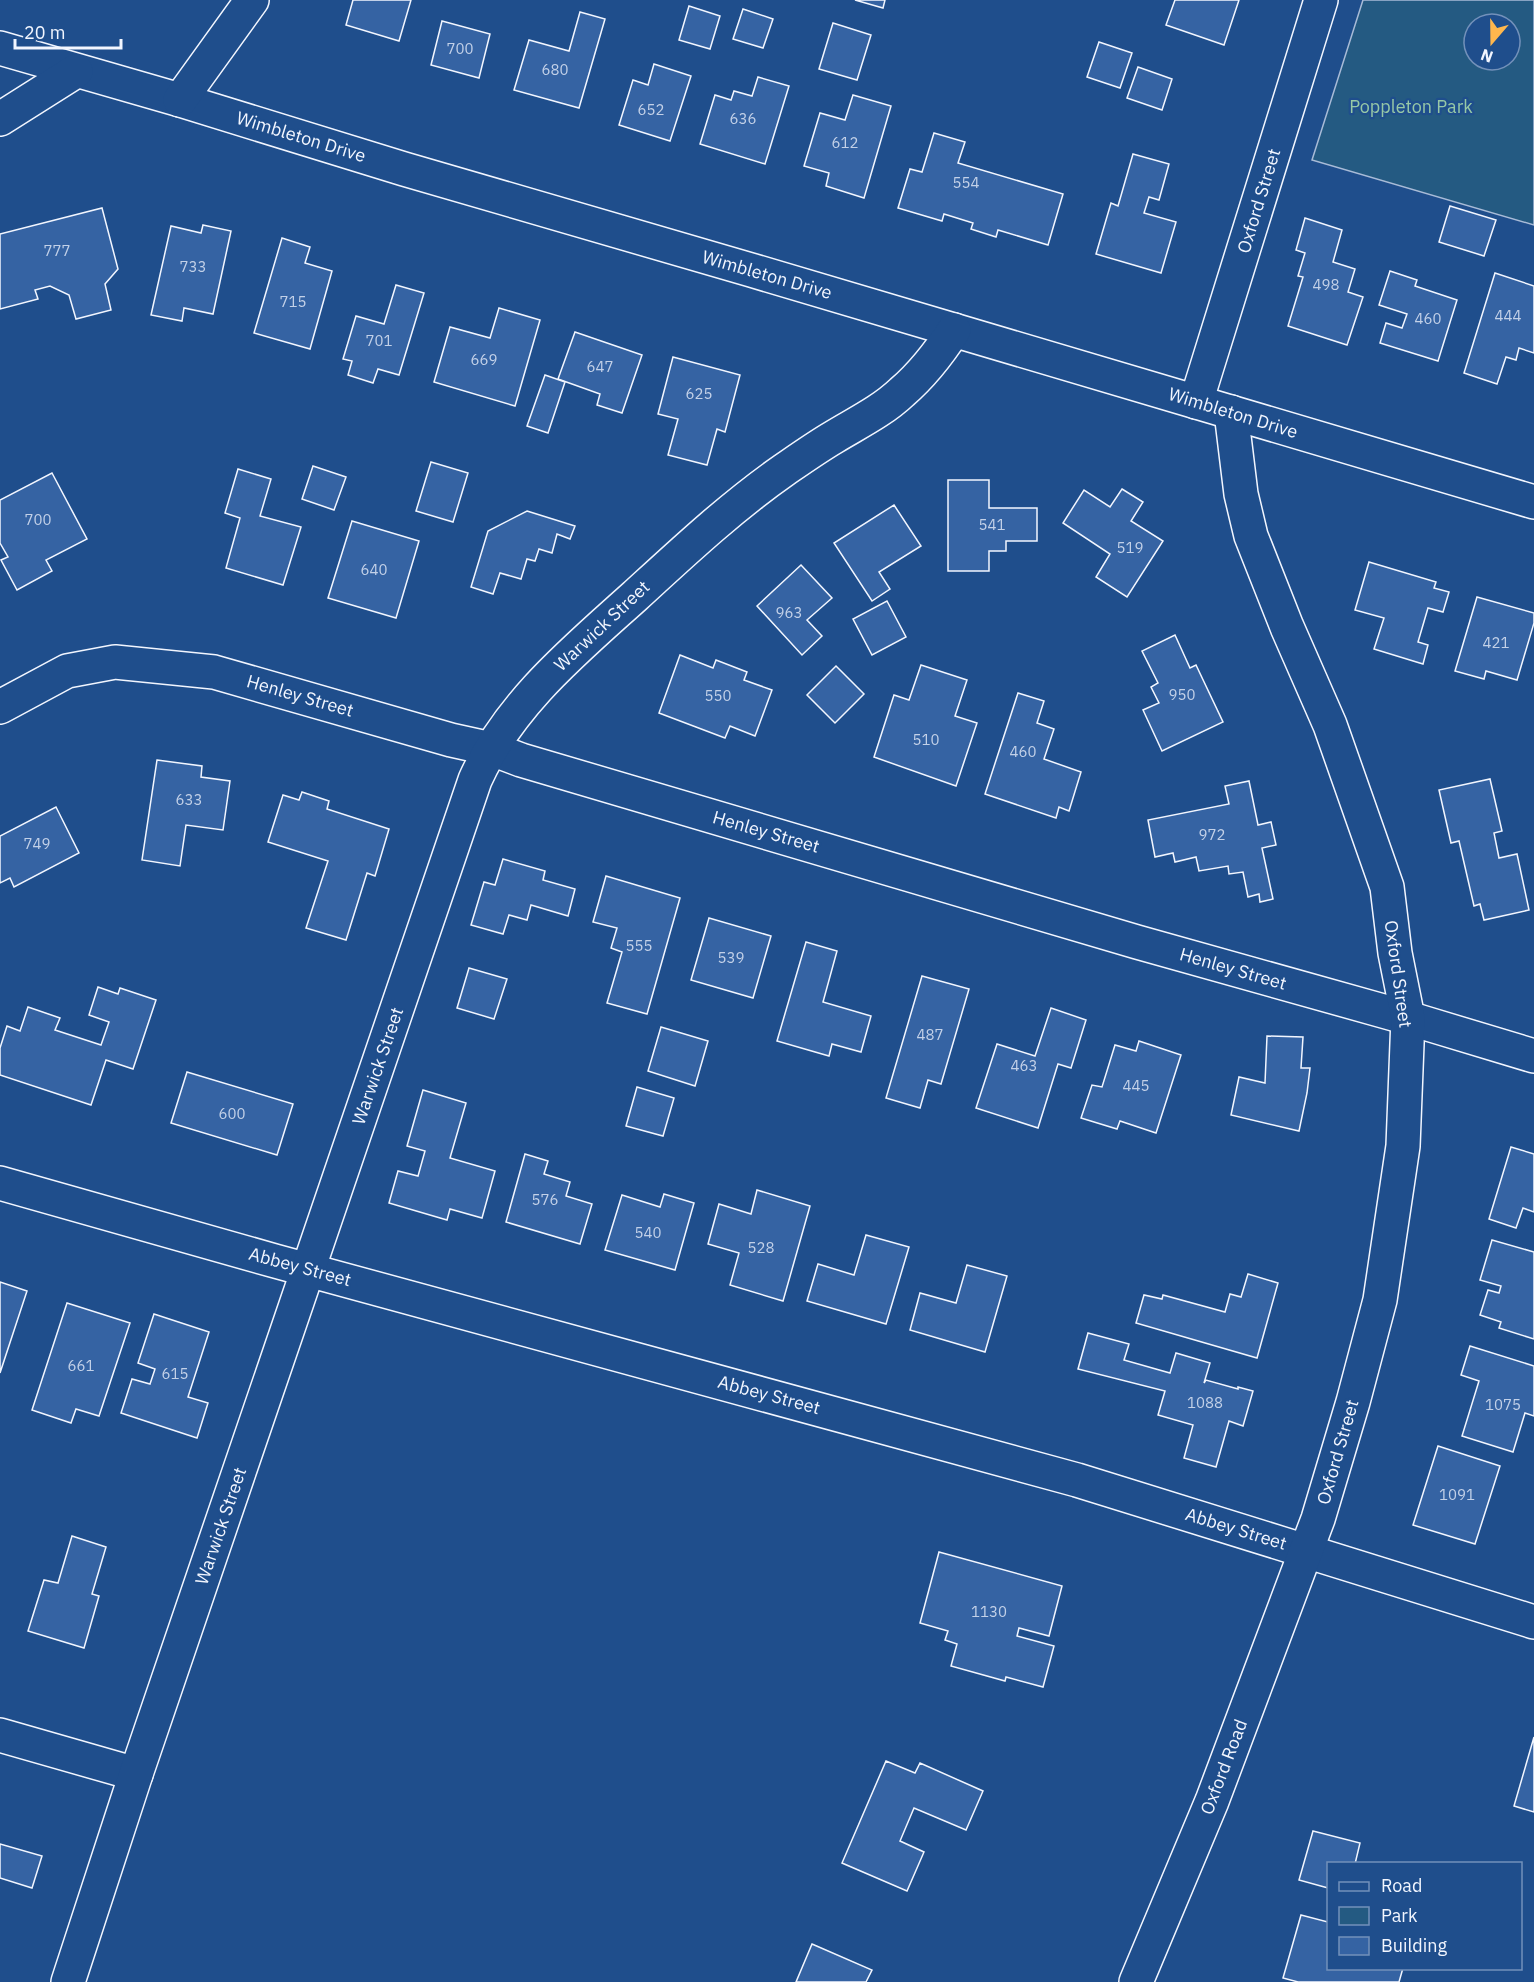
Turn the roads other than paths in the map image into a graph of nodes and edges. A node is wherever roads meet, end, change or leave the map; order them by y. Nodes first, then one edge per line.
1 (252, 0) edge
2 (1321, 0) edge
3 (0, 48) edge
4 (76, 71) junction
5 (180, 100) junction
6 (0, 119) edge
7 (954, 330) junction
8 (1196, 402) junction
9 (1231, 412) junction
10 (1534, 502) edge
11 (0, 707) edge
12 (492, 749) junction
13 (1408, 1018) junction
14 (1534, 1056) edge
15 (0, 1183) edge
16 (309, 1269) junction
17 (1305, 1550) junction
18 (1534, 1622) edge
19 (0, 1735) edge
20 (136, 1774) junction
21 (68, 1982) edge
22 (1136, 1982) edge

1 - 5 street
2 - 8 street, Oxford Street
3 - 4 street, Wimbleton Drive
4 - 5 street, Wimbleton Drive
4 - 6 street
5 - 7 street, Wimbleton Drive
7 - 8 street, Wimbleton Drive
7 - 12 street, Warwick Street
8 - 9 street, Wimbleton Drive
9 - 10 street, Wimbleton Drive
9 - 13 street, Oxford Street
11 - 12 street, Henley Street
12 - 13 street, Henley Street
12 - 16 street, Warwick Street
13 - 14 street, Henley Street
13 - 17 street, Oxford Street
15 - 16 street, Abbey Street
16 - 17 street, Abbey Street
16 - 20 street, Warwick Street
17 - 18 street, Abbey Street
17 - 22 street, Oxford Road
19 - 20 street
20 - 21 street, Warwick Street

